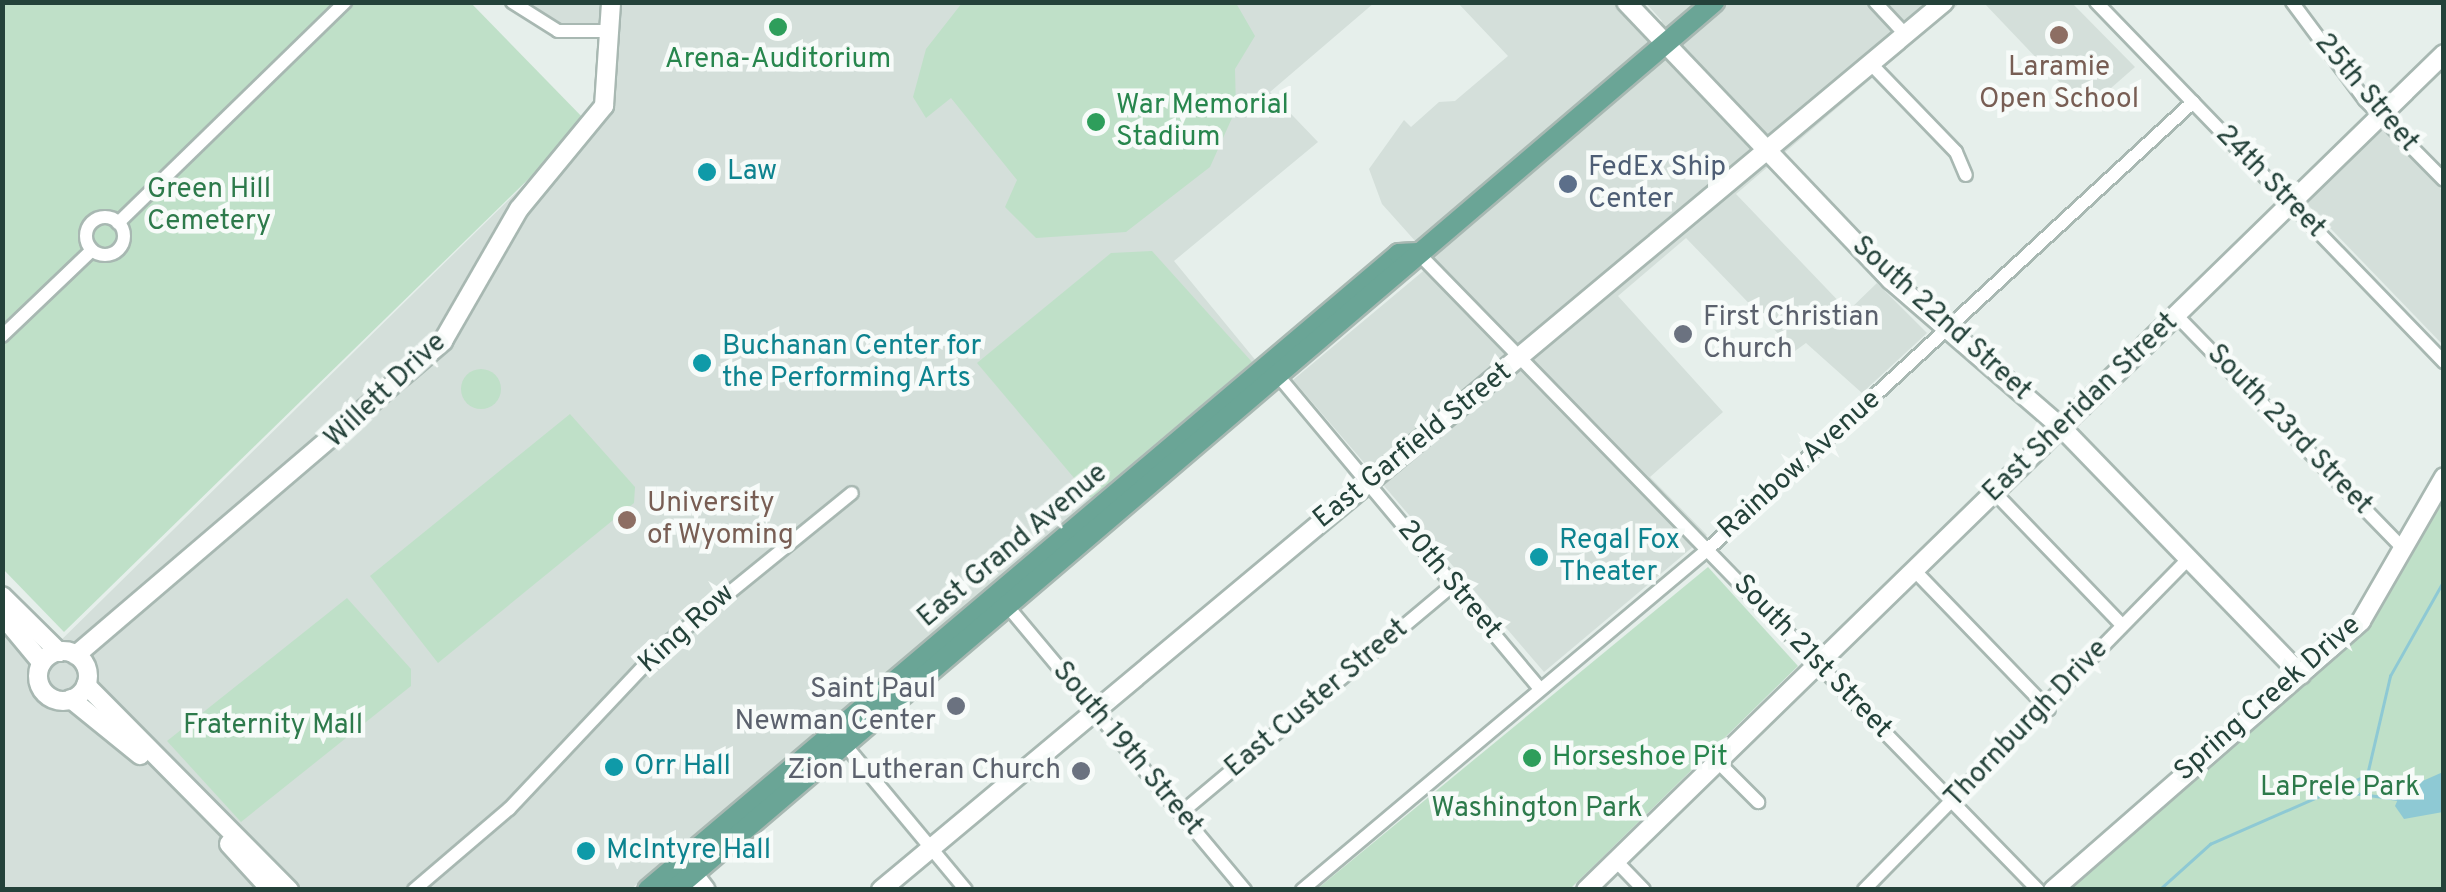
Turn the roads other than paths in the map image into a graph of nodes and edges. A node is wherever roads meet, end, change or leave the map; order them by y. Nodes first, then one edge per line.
1 (345, 2) edge
2 (512, 2) edge
3 (611, 2) edge
4 (1626, 2) edge
5 (1714, 2) edge
6 (1875, 2) edge
7 (1944, 2) edge
8 (2096, 2) edge
9 (2292, 2) edge
10 (612, 30) junction
11 (1906, 35) junction
12 (1662, 46) junction
13 (2444, 54) edge
14 (1871, 64) junction
15 (2193, 102) junction
16 (2380, 116) junction
17 (1766, 152) junction
18 (1966, 175) dead end
19 (2444, 180) edge
20 (2290, 203) junction
21 (118, 223) junction
22 (92, 250) junction
23 (1418, 253) junction
24 (2176, 314) junction
25 (1949, 330) junction
26 (2, 336) edge
27 (1520, 358) junction
28 (2444, 362) edge
29 (1280, 378) junction
30 (2061, 427) junction
31 (2444, 477) edge
32 (1367, 482) junction
33 (1994, 492) junction
34 (852, 494) dead end
35 (2402, 546) junction
36 (1707, 550) junction
37 (2189, 558) junction
38 (1914, 570) junction
39 (1453, 585) junction
40 (2, 596) edge
41 (1009, 608) junction
42 (2, 616) edge
43 (2122, 624) junction
44 (67, 653) junction
45 (42, 664) junction
46 (1818, 664) junction
47 (2301, 674) junction
48 (86, 684) junction
49 (1540, 689) junction
50 (71, 699) junction
51 (1095, 710) junction
52 (2049, 710) junction
53 (846, 746) junction
54 (1718, 762) junction
55 (1758, 802) dead end
56 (1953, 802) junction
57 (1181, 813) junction
58 (235, 842) junction
59 (931, 848) junction
60 (1616, 861) junction
61 (699, 881) edge
62 (272, 890) edge
63 (289, 890) edge
64 (414, 890) edge
65 (648, 890) edge
66 (674, 890) edge
67 (881, 890) edge
68 (966, 890) edge
69 (1245, 890) edge
70 (1302, 890) edge
71 (1586, 890) edge
72 (1644, 890) edge
73 (1864, 890) edge
74 (2038, 890) edge
75 (2052, 890) edge

1 - 21 street
2 - 10 street
3 - 10 street, Willett Drive
4 - 12 street, South 22nd Street
5 - 12 main road, East Grand Avenue
6 - 11 street
7 - 11 street, East Garfield Street
8 - 15 street, 24th Street
9 - 16 street, 25th Street
10 - 44 street, Willett Drive
11 - 14 street, East Garfield Street
12 - 17 street, South 22nd Street
12 - 23 main road, East Grand Avenue
13 - 16 street, East Sheridan Street
14 - 17 street, East Garfield Street
14 - 18 street
15 - 20 street, 24th Street
15 - 25 street, Rainbow Avenue
16 - 19 street, 25th Street
16 - 20 street, East Sheridan Street
17 - 25 street, South 22nd Street
17 - 27 street, East Garfield Street
20 - 24 street, East Sheridan Street
20 - 28 street, 24th Street
21 - 22 street
21 - 22 street
22 - 26 street
23 - 27 street, South 21st Street
23 - 29 main road, East Grand Avenue
23 - 65 main road, East Grand Avenue
24 - 30 street, East Sheridan Street
24 - 35 street, South 23rd Street
25 - 30 street, South 22nd Street
25 - 36 street, Rainbow Avenue
27 - 32 street, East Garfield Street
27 - 36 street, South 21st Street
29 - 32 street, 20th Street
29 - 41 main road, East Grand Avenue
30 - 33 street, East Sheridan Street
30 - 37 street, South 22nd Street
31 - 35 street, Spring Creek Drive
32 - 39 street, 20th Street
32 - 51 street, East Garfield Street
33 - 38 street, East Sheridan Street
33 - 43 street
34 - 64 street, King Row
35 - 47 street, Spring Creek Drive
36 - 46 street, South 21st Street
36 - 49 street, Rainbow Avenue
37 - 43 street, Thornburgh Drive
37 - 47 street, South 22nd Street
38 - 46 street, East Sheridan Street
38 - 52 street
39 - 49 street, 20th Street
39 - 57 street, East Custer Street
40 - 44 street
41 - 51 street, South 19th Street
41 - 53 main road, East Grand Avenue
42 - 45 street
43 - 52 street, Thornburgh Drive
44 - 45 street, Willett Drive
44 - 48 street
45 - 50 street
46 - 54 street, East Sheridan Street
46 - 56 street, South 21st Street
47 - 75 street, Spring Creek Drive
48 - 50 street
48 - 58 street
49 - 70 street, Rainbow Avenue
50 - 58 street
51 - 57 street, South 19th Street
51 - 59 street, East Garfield Street
52 - 56 street, Thornburgh Drive
53 - 59 street
53 - 61 main road, East Grand Avenue
54 - 55 street
54 - 60 street, East Sheridan Street
56 - 73 street, Thornburgh Drive
56 - 74 street, South 21st Street
57 - 69 street, South 19th Street
58 - 62 street
58 - 63 street
59 - 67 street, East Garfield Street
59 - 68 street
60 - 71 street, East Sheridan Street
60 - 72 street
61 - 66 main road, East Grand Avenue

